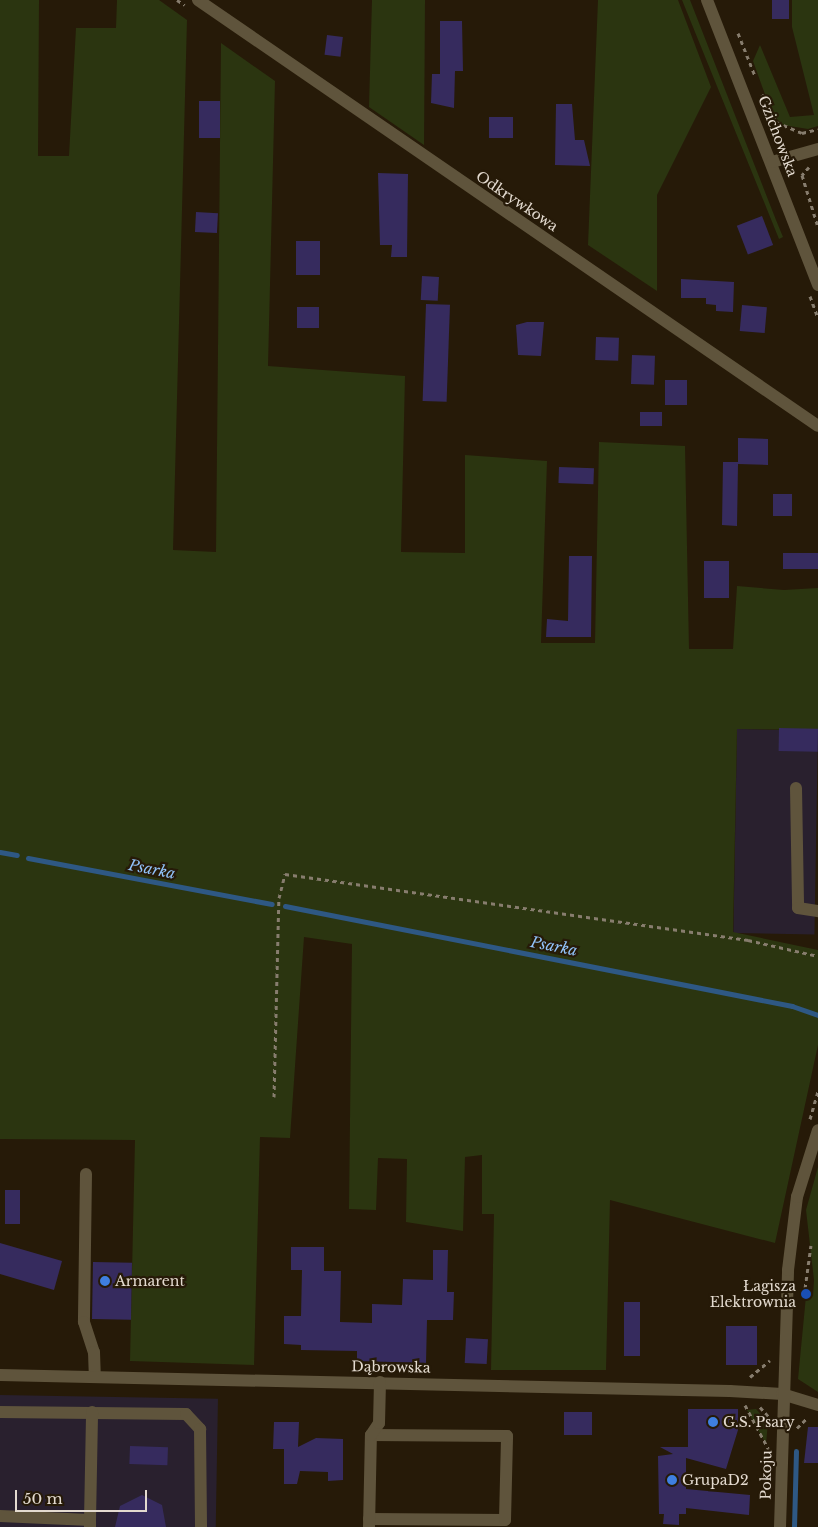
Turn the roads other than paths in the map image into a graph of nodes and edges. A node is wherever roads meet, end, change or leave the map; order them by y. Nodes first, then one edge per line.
1 (198, 0) edge
2 (707, 0) edge
3 (818, 149) edge
4 (772, 162) junction
5 (818, 285) edge
6 (818, 426) edge
7 (796, 788) dead end
8 (818, 911) edge
9 (812, 1130) edge
10 (86, 1174) dead end
11 (0, 1375) edge
12 (95, 1377) junction
13 (380, 1382) junction
14 (782, 1394) junction
15 (815, 1411) edge
16 (0, 1412) edge
17 (92, 1412) junction
18 (371, 1436) junction
19 (0, 1516) edge
20 (369, 1523) edge
21 (90, 1524) edge
22 (201, 1527) edge
23 (780, 1527) edge

1 - 6 street, Odkrywkowa
2 - 4 street, Gzichowska
3 - 4 street
4 - 5 street, Gzichowska
7 - 8 street
9 - 14 street
10 - 12 street
11 - 12 street, Dąbrowska
12 - 13 street, Dąbrowska
13 - 14 street, Dąbrowska
13 - 18 street
14 - 15 street, Dąbrowska
14 - 23 street, Pokoju
16 - 17 street
17 - 21 street
17 - 22 street
18 - 20 street
18 - 20 street
19 - 21 street

